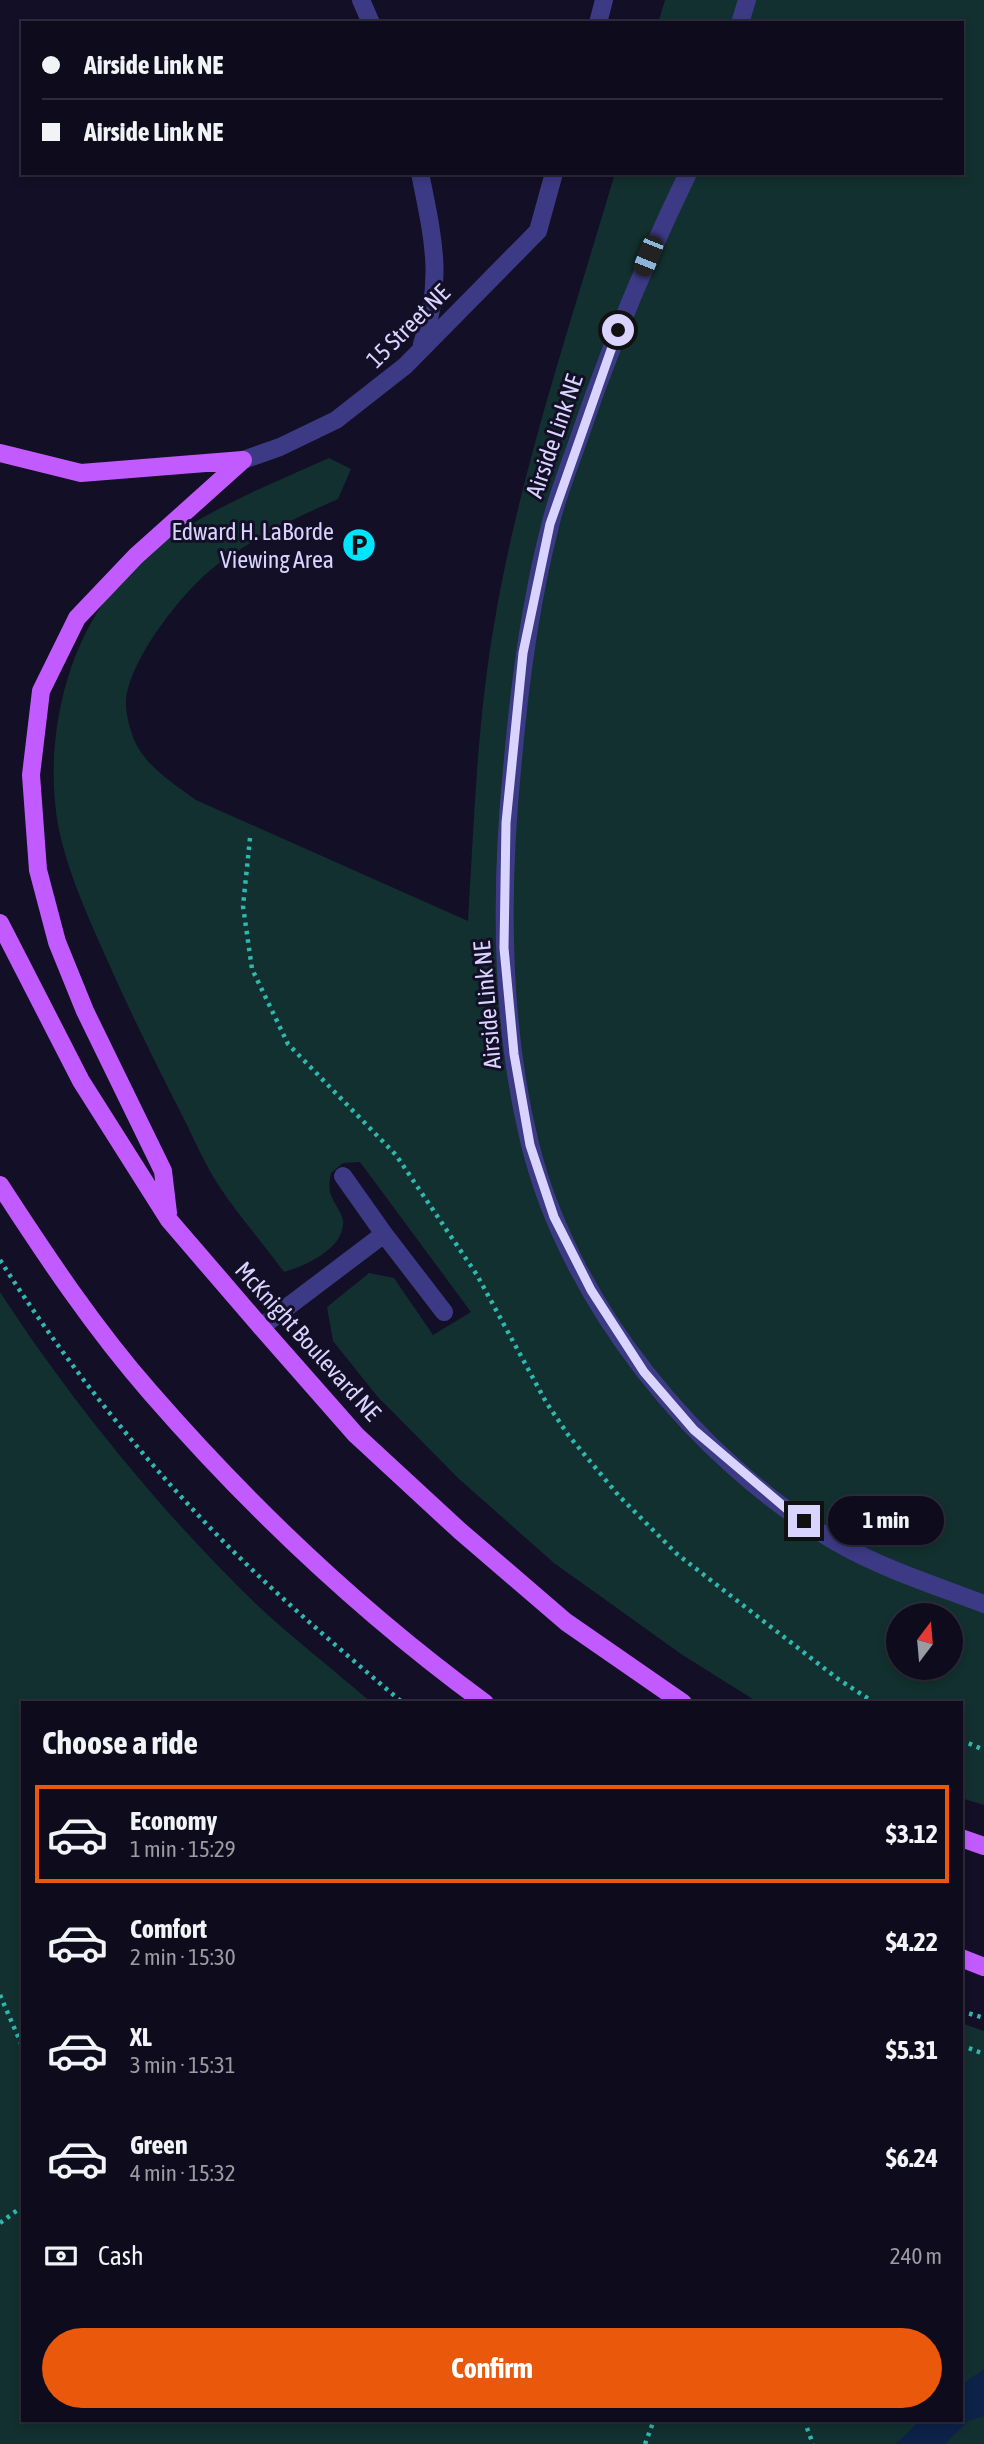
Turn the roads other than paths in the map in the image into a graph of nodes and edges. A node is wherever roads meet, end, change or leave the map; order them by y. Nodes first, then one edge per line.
1 (361, 0) edge
2 (604, 0) edge
3 (747, 0) edge
4 (370, 21) edge
5 (599, 21) edge
6 (741, 21) edge
7 (419, 175) edge
8 (553, 175) edge
9 (687, 175) edge
10 (421, 348) junction
11 (0, 453) edge
12 (243, 460) junction
13 (0, 923) edge
14 (343, 1176) dead end
15 (0, 1185) edge
16 (169, 1220) junction
17 (384, 1234) junction
18 (444, 1312) dead end
19 (261, 1327) junction
20 (984, 1604) edge
21 (482, 1701) edge
22 (680, 1701) edge
23 (963, 1839) edge
24 (984, 1846) edge
25 (963, 1959) edge
26 (984, 1967) edge

1 - 4 street
2 - 5 street
3 - 6 street
7 - 10 street
8 - 10 street, 15 Street NE
9 - 20 street, Airside Link NE
10 - 12 street, 15 Street NE
11 - 12 main road
12 - 16 main road
13 - 16 main road, McKnight Boulevard NE
14 - 17 street
15 - 21 main road
16 - 19 main road, McKnight Boulevard NE
17 - 18 street
17 - 19 street
19 - 22 main road, McKnight Boulevard NE
23 - 24 main road
25 - 26 main road

